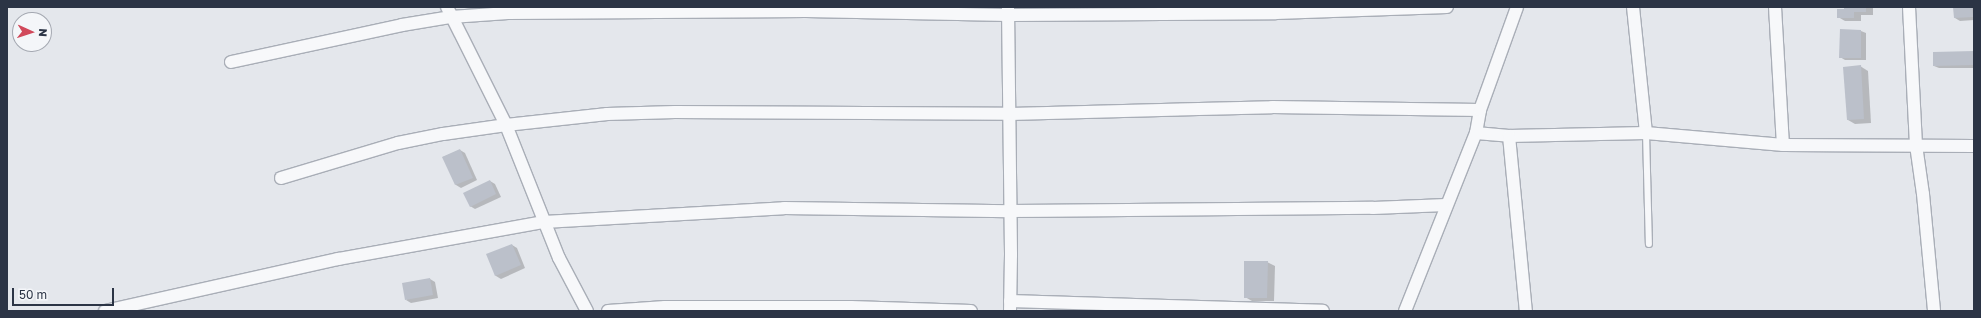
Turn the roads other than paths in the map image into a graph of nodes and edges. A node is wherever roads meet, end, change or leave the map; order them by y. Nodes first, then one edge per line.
1 (1447, 7) edge
2 (1517, 7) edge
3 (1633, 7) edge
4 (1775, 7) edge
5 (1909, 7) edge
6 (1008, 11) edge
7 (449, 12) edge
8 (231, 62) dead end
9 (1480, 110) junction
10 (1010, 114) junction
11 (506, 125) junction
12 (1646, 132) junction
13 (1476, 133) junction
14 (1509, 136) junction
15 (1783, 145) junction
16 (1916, 145) junction
17 (1974, 146) edge
18 (281, 178) dead end
19 (1446, 205) junction
20 (1010, 211) junction
21 (544, 222) junction
22 (1649, 244) dead end
23 (1010, 306) edge
24 (105, 311) edge
25 (587, 311) edge
26 (608, 311) edge
27 (971, 311) edge
28 (1323, 311) edge
29 (1405, 311) edge
30 (1526, 311) edge
31 (1934, 311) edge

1 - 6 street
2 - 9 street
3 - 12 street
4 - 15 street
5 - 16 street
6 - 7 street
6 - 10 street
7 - 8 street
7 - 11 street
9 - 10 street
9 - 13 street
10 - 11 street
10 - 20 street
11 - 18 street
11 - 21 street
12 - 14 street
12 - 15 street
12 - 22 lane
13 - 14 street
13 - 19 street
14 - 30 street
15 - 16 street
16 - 17 street
16 - 31 street
19 - 20 street
19 - 29 street
20 - 21 street
20 - 23 street
21 - 24 street
21 - 25 street
23 - 28 street
26 - 27 street

